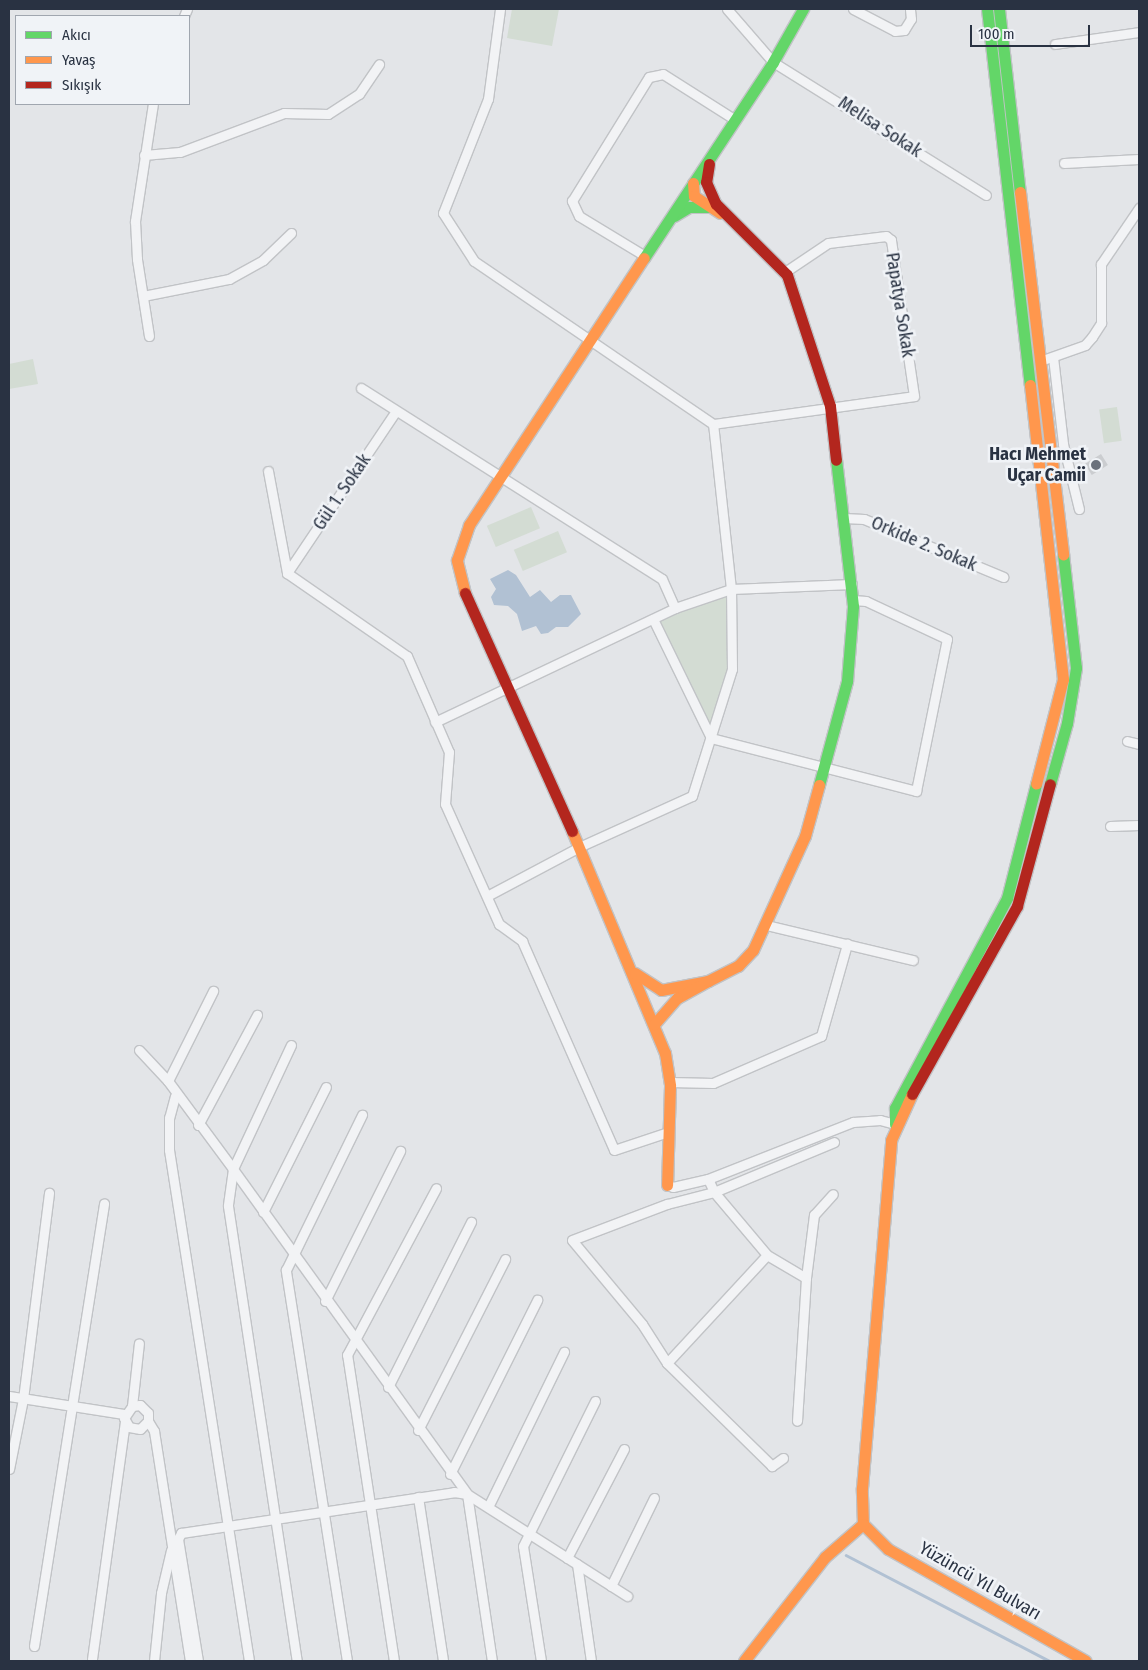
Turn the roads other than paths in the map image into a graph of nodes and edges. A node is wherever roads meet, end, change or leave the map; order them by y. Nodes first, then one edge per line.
1 (500, 9) edge
2 (727, 9) edge
3 (803, 9) edge
4 (853, 9) edge
5 (910, 9) edge
6 (987, 9) edge
7 (999, 9) edge
8 (1139, 32) edge
9 (1055, 44) dead end
10 (772, 62) junction
11 (379, 64) dead end
12 (153, 105) edge
13 (734, 119) junction
14 (144, 155) junction
15 (711, 155) junction
16 (1139, 159) edge
17 (1064, 163) dead end
18 (693, 183) junction
19 (986, 195) dead end
20 (711, 208) junction
21 (1139, 208) edge
22 (730, 219) junction
23 (669, 220) junction
24 (291, 233) dead end
25 (645, 256) junction
26 (785, 272) junction
27 (143, 296) junction
28 (149, 336) dead end
29 (591, 338) junction
30 (1053, 358) junction
31 (1040, 361) junction
32 (361, 388) dead end
33 (830, 406) junction
34 (396, 411) junction
35 (713, 424) junction
36 (268, 472) dead end
37 (500, 478) junction
38 (1079, 509) dead end
39 (844, 518) junction
40 (287, 573) junction
41 (1003, 577) dead end
42 (852, 584) junction
43 (730, 589) junction
44 (853, 600) junction
45 (675, 608) junction
46 (653, 618) junction
47 (1066, 630) junction
48 (507, 686) junction
49 (435, 722) junction
50 (711, 738) junction
51 (1127, 742) dead end
52 (1139, 744) edge
53 (824, 770) junction
54 (1139, 825) edge
55 (1110, 826) dead end
56 (579, 847) junction
57 (487, 896) junction
58 (766, 925) junction
59 (847, 944) junction
60 (913, 960) dead end
61 (631, 969) junction
62 (708, 981) junction
63 (666, 990) junction
64 (213, 991) dead end
65 (649, 1012) junction
66 (257, 1015) dead end
67 (654, 1024) junction
68 (291, 1045) dead end
69 (140, 1050) dead end
70 (168, 1081) junction
71 (670, 1082) junction
72 (326, 1087) dead end
73 (175, 1096) junction
74 (362, 1114) dead end
75 (198, 1124) junction
76 (895, 1124) junction
77 (668, 1132) junction
78 (834, 1142) dead end
79 (400, 1150) dead end
80 (233, 1169) junction
81 (708, 1179) junction
82 (667, 1184) joint
83 (436, 1188) dead end
84 (714, 1192) junction
85 (49, 1193) dead end
86 (833, 1194) dead end
87 (104, 1204) dead end
88 (263, 1212) junction
89 (470, 1222) dead end
90 (292, 1255) junction
91 (767, 1255) junction
92 (504, 1259) dead end
93 (806, 1278) junction
94 (537, 1300) dead end
95 (325, 1301) junction
96 (354, 1341) junction
97 (139, 1343) dead end
98 (564, 1352) dead end
99 (667, 1363) junction
100 (388, 1387) junction
101 (9, 1396) edge
102 (23, 1399) junction
103 (595, 1401) dead end
104 (132, 1406) junction
105 (74, 1408) junction
106 (125, 1418) junction
107 (148, 1421) junction
108 (797, 1422) dead end
109 (418, 1430) junction
110 (624, 1449) dead end
111 (783, 1458) dead end
112 (9, 1468) edge
113 (450, 1474) junction
114 (467, 1494) junction
115 (418, 1497) junction
116 (654, 1498) dead end
117 (370, 1504) junction
118 (488, 1507) junction
119 (324, 1511) junction
120 (276, 1518) junction
121 (862, 1524) junction
122 (228, 1526) junction
123 (527, 1533) junction
124 (172, 1545) junction
125 (567, 1558) junction
126 (577, 1564) junction
127 (611, 1586) junction
128 (627, 1596) dead end
129 (34, 1646) dead end
130 (92, 1659) dead end
131 (154, 1661) edge
132 (190, 1661) edge
133 (198, 1661) edge
134 (249, 1661) edge
135 (297, 1661) edge
136 (347, 1661) edge
137 (394, 1661) edge
138 (443, 1661) edge
139 (492, 1661) edge
140 (541, 1661) edge
141 (591, 1661) edge
142 (744, 1661) edge
143 (1086, 1661) edge

1 - 29 street
2 - 10 street, Melisa Sokak
3 - 10 street
4 - 5 street
6 - 47 street
7 - 31 street
8 - 9 street
10 - 13 street
10 - 19 street, Melisa Sokak
11 - 14 street
12 - 14 street
13 - 15 street
13 - 25 street
14 - 27 street
15 - 18 street
15 - 22 street
16 - 17 street
18 - 20 street
18 - 23 street
20 - 22 street
20 - 23 street
21 - 30 street
22 - 26 street
23 - 25 street
24 - 27 street
25 - 29 street
26 - 33 street
26 - 33 street, Papatya Sokak
27 - 28 street
29 - 35 street
29 - 37 street
30 - 31 street
30 - 38 street
31 - 47 street
32 - 34 street
33 - 35 street
33 - 39 street
34 - 37 street
34 - 40 street, Gül 1. Sokak
35 - 43 street
36 - 40 street
37 - 45 street
37 - 48 street
39 - 41 street, Orkide 2. Sokak
39 - 42 street
40 - 49 street
42 - 43 street
42 - 44 street
43 - 45 street
43 - 50 street
44 - 53 street
44 - 53 street
45 - 46 street
46 - 48 street
46 - 50 street
47 - 76 street
48 - 49 street
48 - 56 street
49 - 57 street
50 - 53 street
50 - 56 street
51 - 52 street
53 - 58 street
54 - 55 street
56 - 57 street
56 - 61 street
57 - 77 street
58 - 59 street
58 - 62 street
59 - 60 street
59 - 71 street
61 - 63 street
61 - 65 street
62 - 63 street
62 - 67 street
63 - 65 street
64 - 70 street
65 - 67 street
66 - 75 street
67 - 71 street
68 - 80 street
69 - 70 street
70 - 73 street
71 - 77 street
72 - 88 street
73 - 75 street
73 - 122 street
74 - 90 street
75 - 80 street
76 - 81 street
76 - 121 street
77 - 82 street
78 - 84 street
79 - 95 street
80 - 88 street
80 - 120 street
81 - 82 street
81 - 84 street
83 - 96 street
84 - 91 street
84 - 99 street
85 - 102 street
86 - 93 street
87 - 105 street
88 - 90 street
89 - 100 street
90 - 95 street
90 - 119 street
91 - 93 street
91 - 99 street
92 - 109 street
93 - 108 street
94 - 113 street
95 - 96 street
96 - 100 street
96 - 117 street
97 - 104 street
98 - 118 street
99 - 111 street
100 - 109 street
101 - 102 street
102 - 105 street
102 - 112 street
103 - 123 street
104 - 106 street
104 - 107 street
105 - 106 street
105 - 129 street
106 - 107 street
106 - 130 street
107 - 124 street
109 - 113 street
110 - 125 street
113 - 114 street
114 - 115 street
114 - 118 street
114 - 139 street
115 - 117 street
115 - 138 street
116 - 127 street
117 - 119 street
117 - 137 street
118 - 123 street
119 - 120 street
119 - 136 street
120 - 122 street
120 - 135 street
121 - 142 street
121 - 143 street, Yüzüncü Yıl Bulvarı
122 - 133 street
122 - 134 street
123 - 125 street
123 - 140 street
124 - 131 street
124 - 132 street
125 - 126 street
126 - 127 street
126 - 141 street
127 - 128 street

